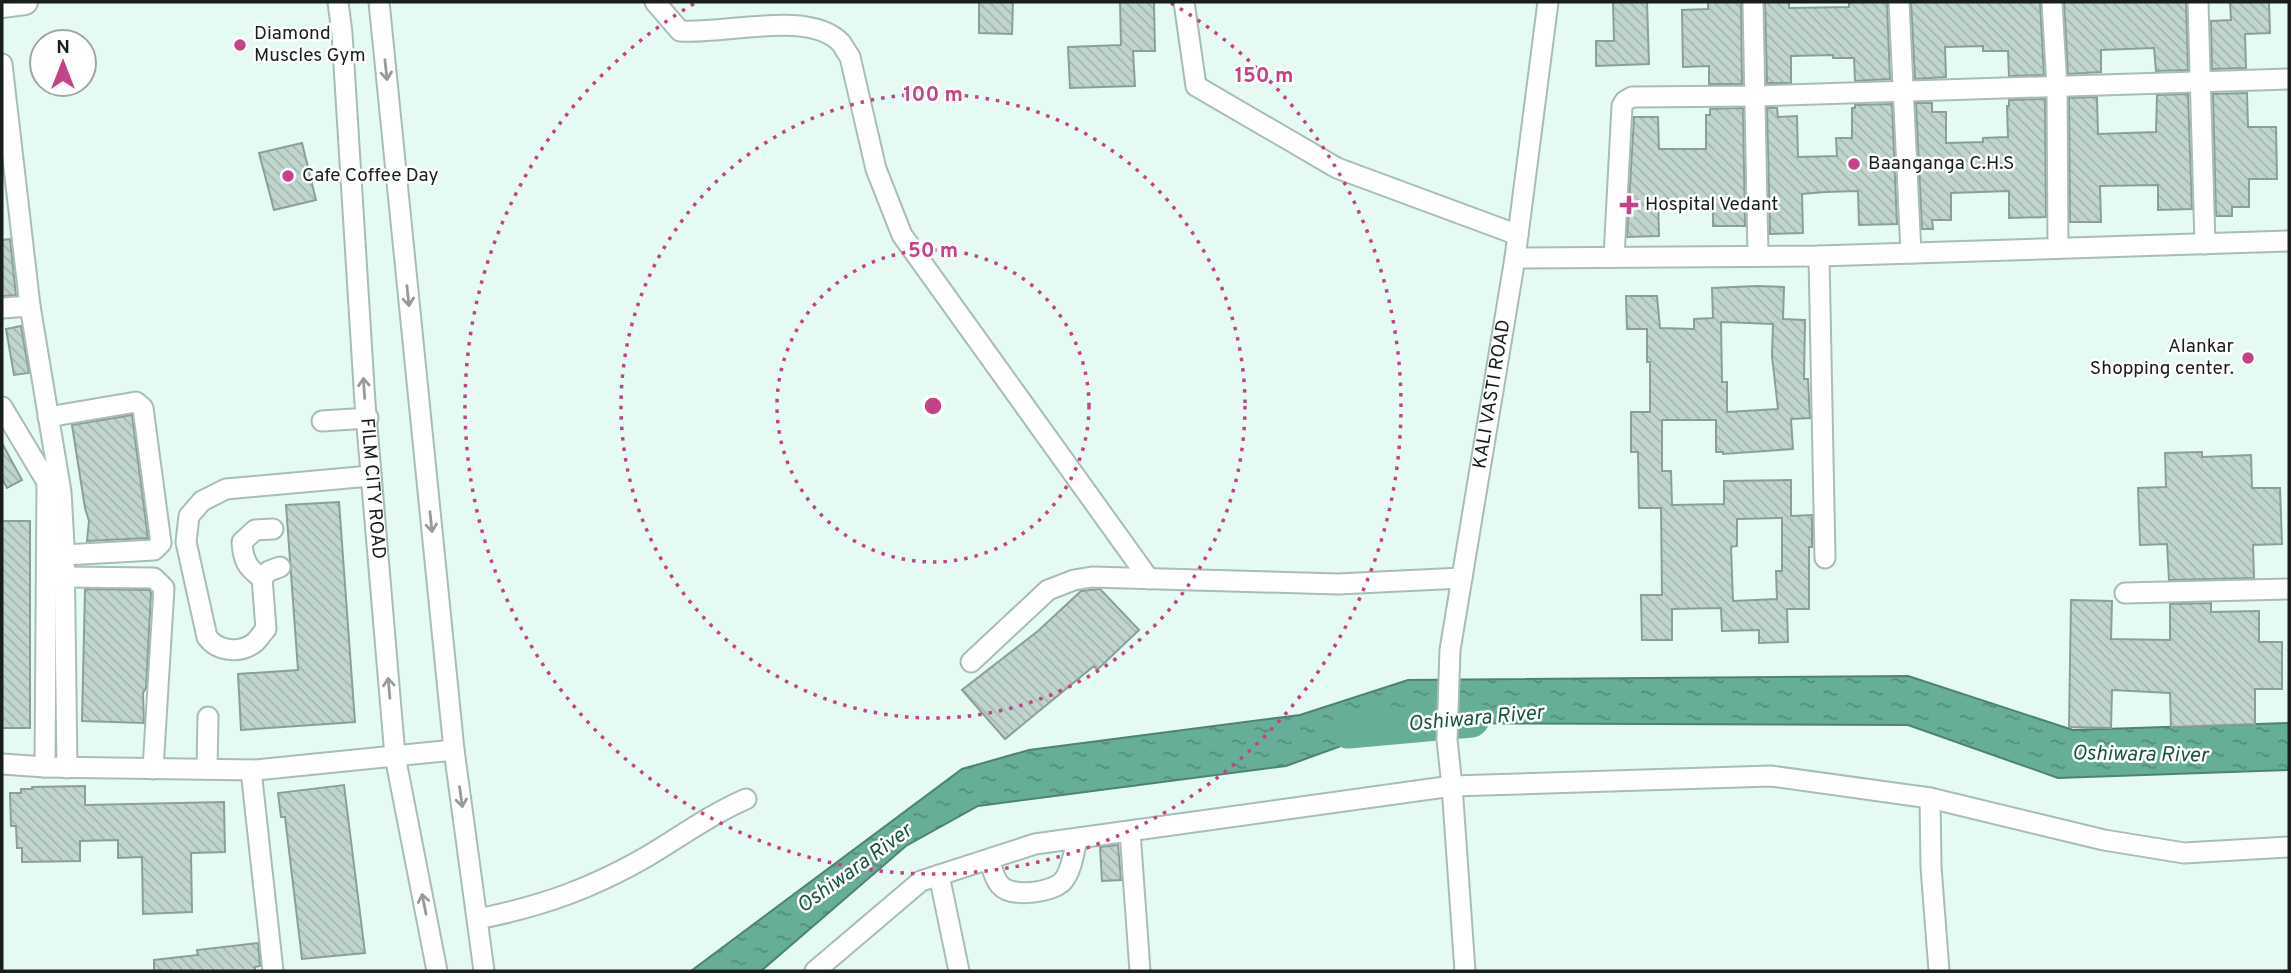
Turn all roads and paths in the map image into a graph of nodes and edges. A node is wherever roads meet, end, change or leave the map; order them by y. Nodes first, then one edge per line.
1 (26, 2) edge
2 (338, 2) edge
3 (379, 2) edge
4 (654, 2) edge
5 (1184, 2) edge
6 (1548, 2) edge
7 (1753, 2) edge
8 (1899, 2) edge
9 (2052, 2) edge
10 (2198, 2) edge
11 (2, 5) edge
12 (2, 64) edge
13 (2289, 79) edge
14 (2201, 82) junction
15 (2057, 88) junction
16 (1904, 92) junction
17 (1755, 96) junction
18 (9, 182) edge
19 (11, 225) edge
20 (1518, 235) junction
21 (2289, 241) edge
22 (2205, 244) junction
23 (2058, 248) junction
24 (1911, 253) junction
25 (1758, 256) junction
26 (1819, 256) junction
27 (1614, 257) junction
28 (1515, 258) junction
29 (30, 306) junction
30 (2, 308) edge
31 (2, 407) edge
32 (48, 417) junction
33 (368, 418) junction
34 (322, 421) dead end
35 (370, 476) junction
36 (273, 528) dead end
37 (64, 555) junction
38 (1825, 558) dead end
39 (280, 566) dead end
40 (65, 577) junction
41 (262, 578) junction
42 (1462, 578) junction
43 (1149, 579) junction
44 (2289, 589) edge
45 (2125, 593) dead end
46 (971, 662) dead end
47 (213, 716) dead end
48 (454, 750) junction
49 (395, 756) junction
50 (2, 764) edge
51 (46, 767) junction
52 (67, 768) junction
53 (153, 769) junction
54 (212, 769) junction
55 (251, 770) junction
56 (1452, 786) junction
57 (1930, 798) junction
58 (746, 799) dead end
59 (1130, 832) junction
60 (1077, 839) junction
61 (2289, 847) edge
62 (989, 859) junction
63 (939, 876) junction
64 (478, 919) junction
65 (273, 971) edge
66 (437, 971) edge
67 (484, 971) edge
68 (815, 971) edge
69 (959, 971) edge
70 (1140, 971) edge
71 (1465, 971) edge
72 (1939, 971) edge

1 - 11 main road
33 -> 2 street, FILM CITY ROAD
3 -> 48 street
4 - 43 street
5 - 20 street
6 - 20 street, KALI VASTI ROAD
7 - 17 street
8 - 16 street
9 - 15 street
10 - 14 street
12 - 18 street
13 - 14 street
14 - 15 street
14 - 22 street
15 - 16 street
15 - 23 street
16 - 17 street
16 - 24 street
17 - 25 street
17 - 27 street
18 - 19 street
19 - 29 street
20 - 28 street, KALI VASTI ROAD
21 - 22 street
22 - 23 street
23 - 24 street
24 - 26 street
25 - 26 street
25 - 27 street
26 - 38 street
27 - 28 street
28 - 42 street, KALI VASTI ROAD
29 - 30 street
29 - 32 street
31 - 51 street
32 - 37 street
32 - 37 street
33 - 34 street
33 - 35 street, FILM CITY ROAD
35 - 41 street
49 -> 35 street, FILM CITY ROAD
36 - 41 street
37 - 40 street
39 - 41 street
40 - 52 street
40 - 53 street
42 - 43 street
42 - 56 street, KALI VASTI ROAD
43 - 46 street
44 - 45 street
47 - 54 street
48 - 49 street
48 -> 64 street
49 - 55 street
66 -> 49 street, FILM CITY ROAD
50 - 51 street
51 - 52 street
52 - 53 street
53 - 54 street
54 - 55 street
55 - 65 street
56 - 57 street
56 - 59 street
56 - 71 street, KALI VASTI ROAD
57 - 61 street
57 - 72 street
58 - 64 street
59 - 60 street
59 - 70 street
60 - 62 street
60 - 62 street
62 - 63 street
63 - 68 street
63 - 69 street
64 - 67 street

